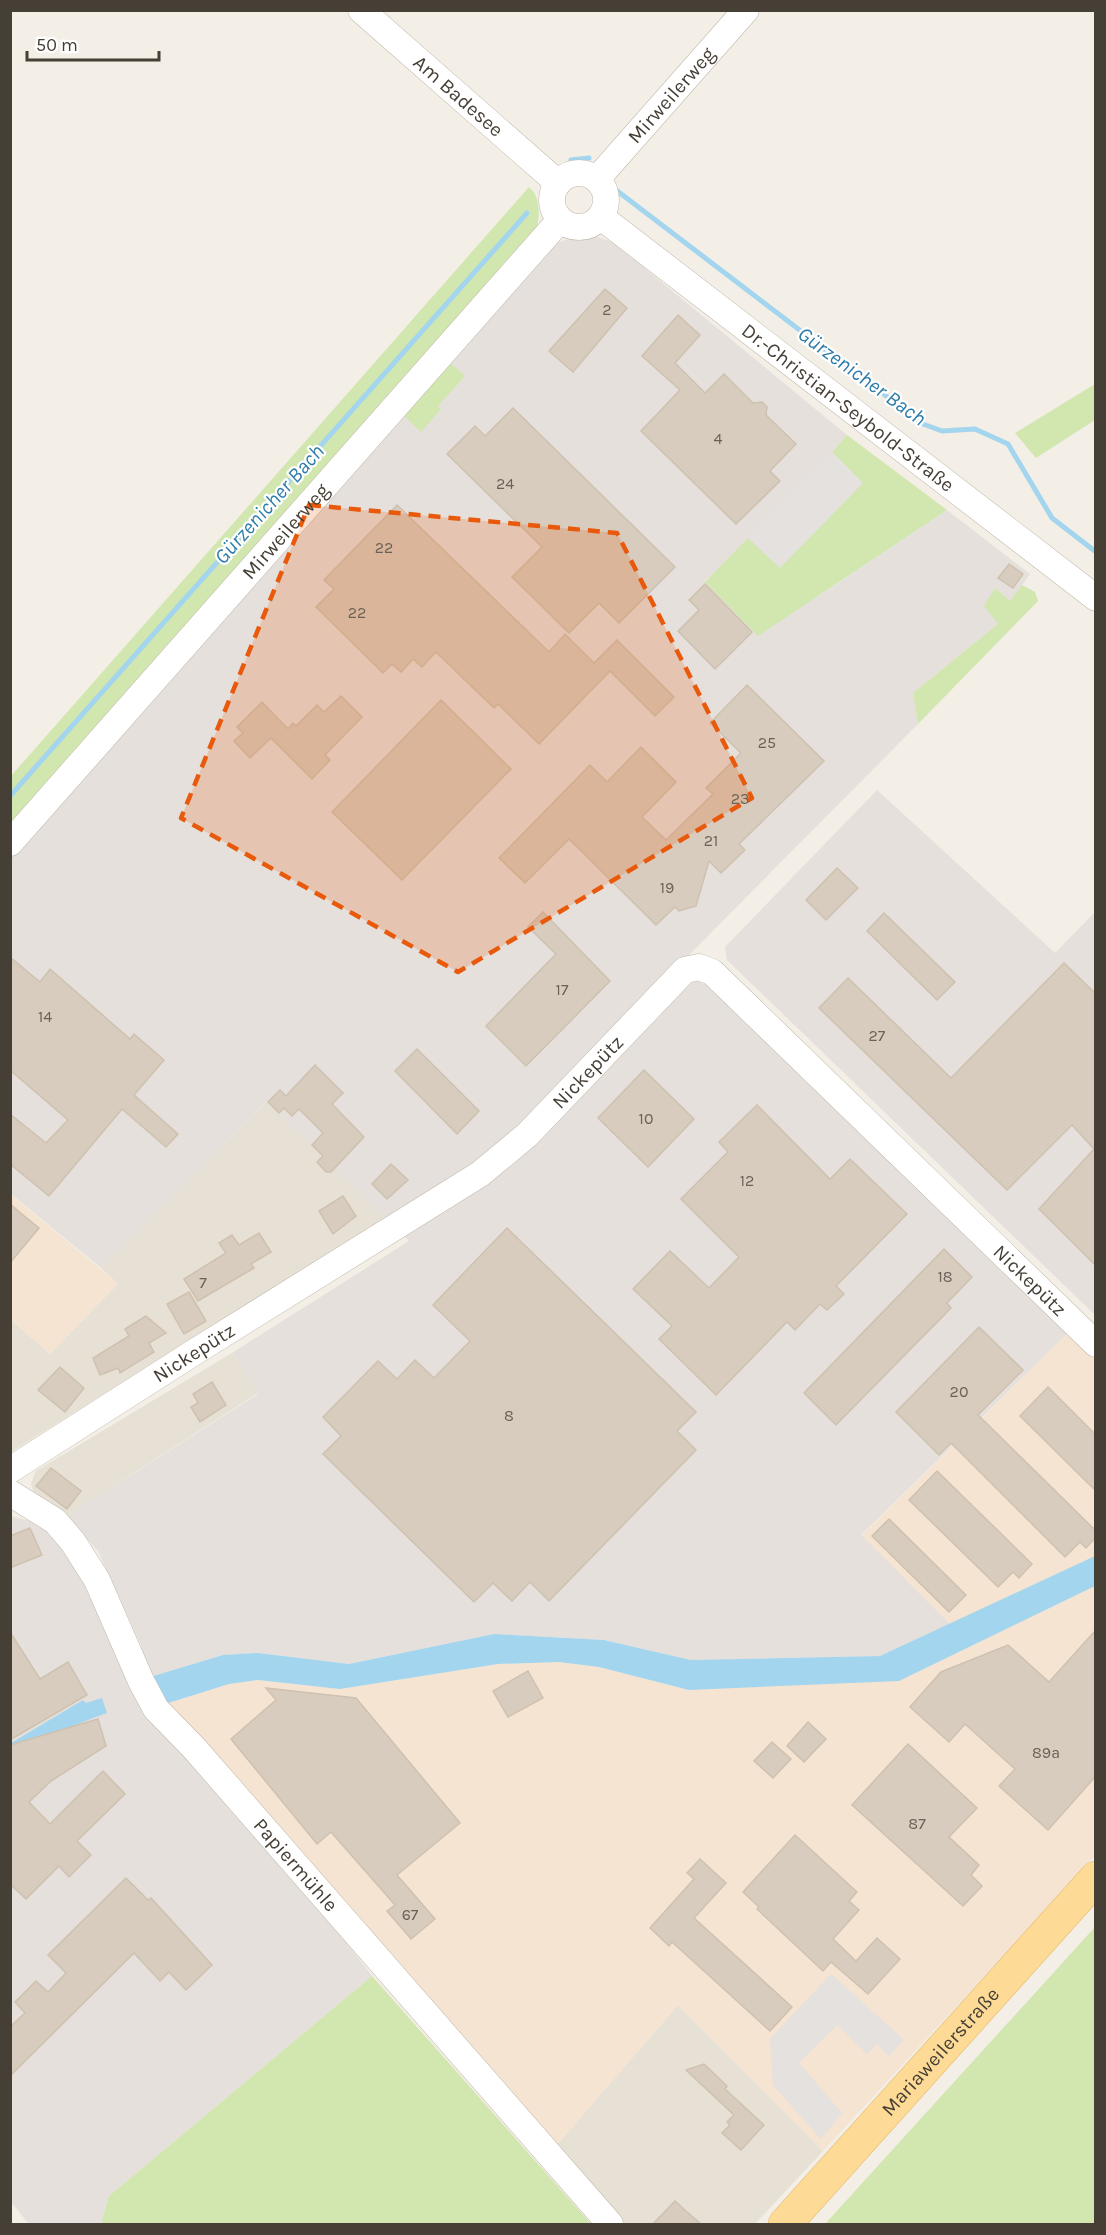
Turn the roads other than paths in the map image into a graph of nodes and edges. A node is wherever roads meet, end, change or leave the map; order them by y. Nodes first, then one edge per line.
1 (361, 10) edge
2 (746, 10) edge
3 (597, 179) junction
4 (558, 183) junction
5 (601, 217) junction
6 (560, 220) junction
7 (1095, 598) edge
8 (10, 843) edge
9 (1095, 1344) edge
10 (10, 1470) edge
11 (10, 1493) edge
12 (1095, 1878) edge
13 (610, 2224) edge
14 (785, 2224) edge

1 - 4 street, Am Badesee
2 - 3 street, Mirweilerweg
3 - 4 street
3 - 5 street
4 - 6 street
5 - 6 street
5 - 7 street, Dr.-Christian-Seybold-Straße
6 - 8 street, Mirweilerweg
9 - 10 street, Nickepütz
11 - 13 street, Papiermühle
12 - 14 main road, Mariaweilerstraße

